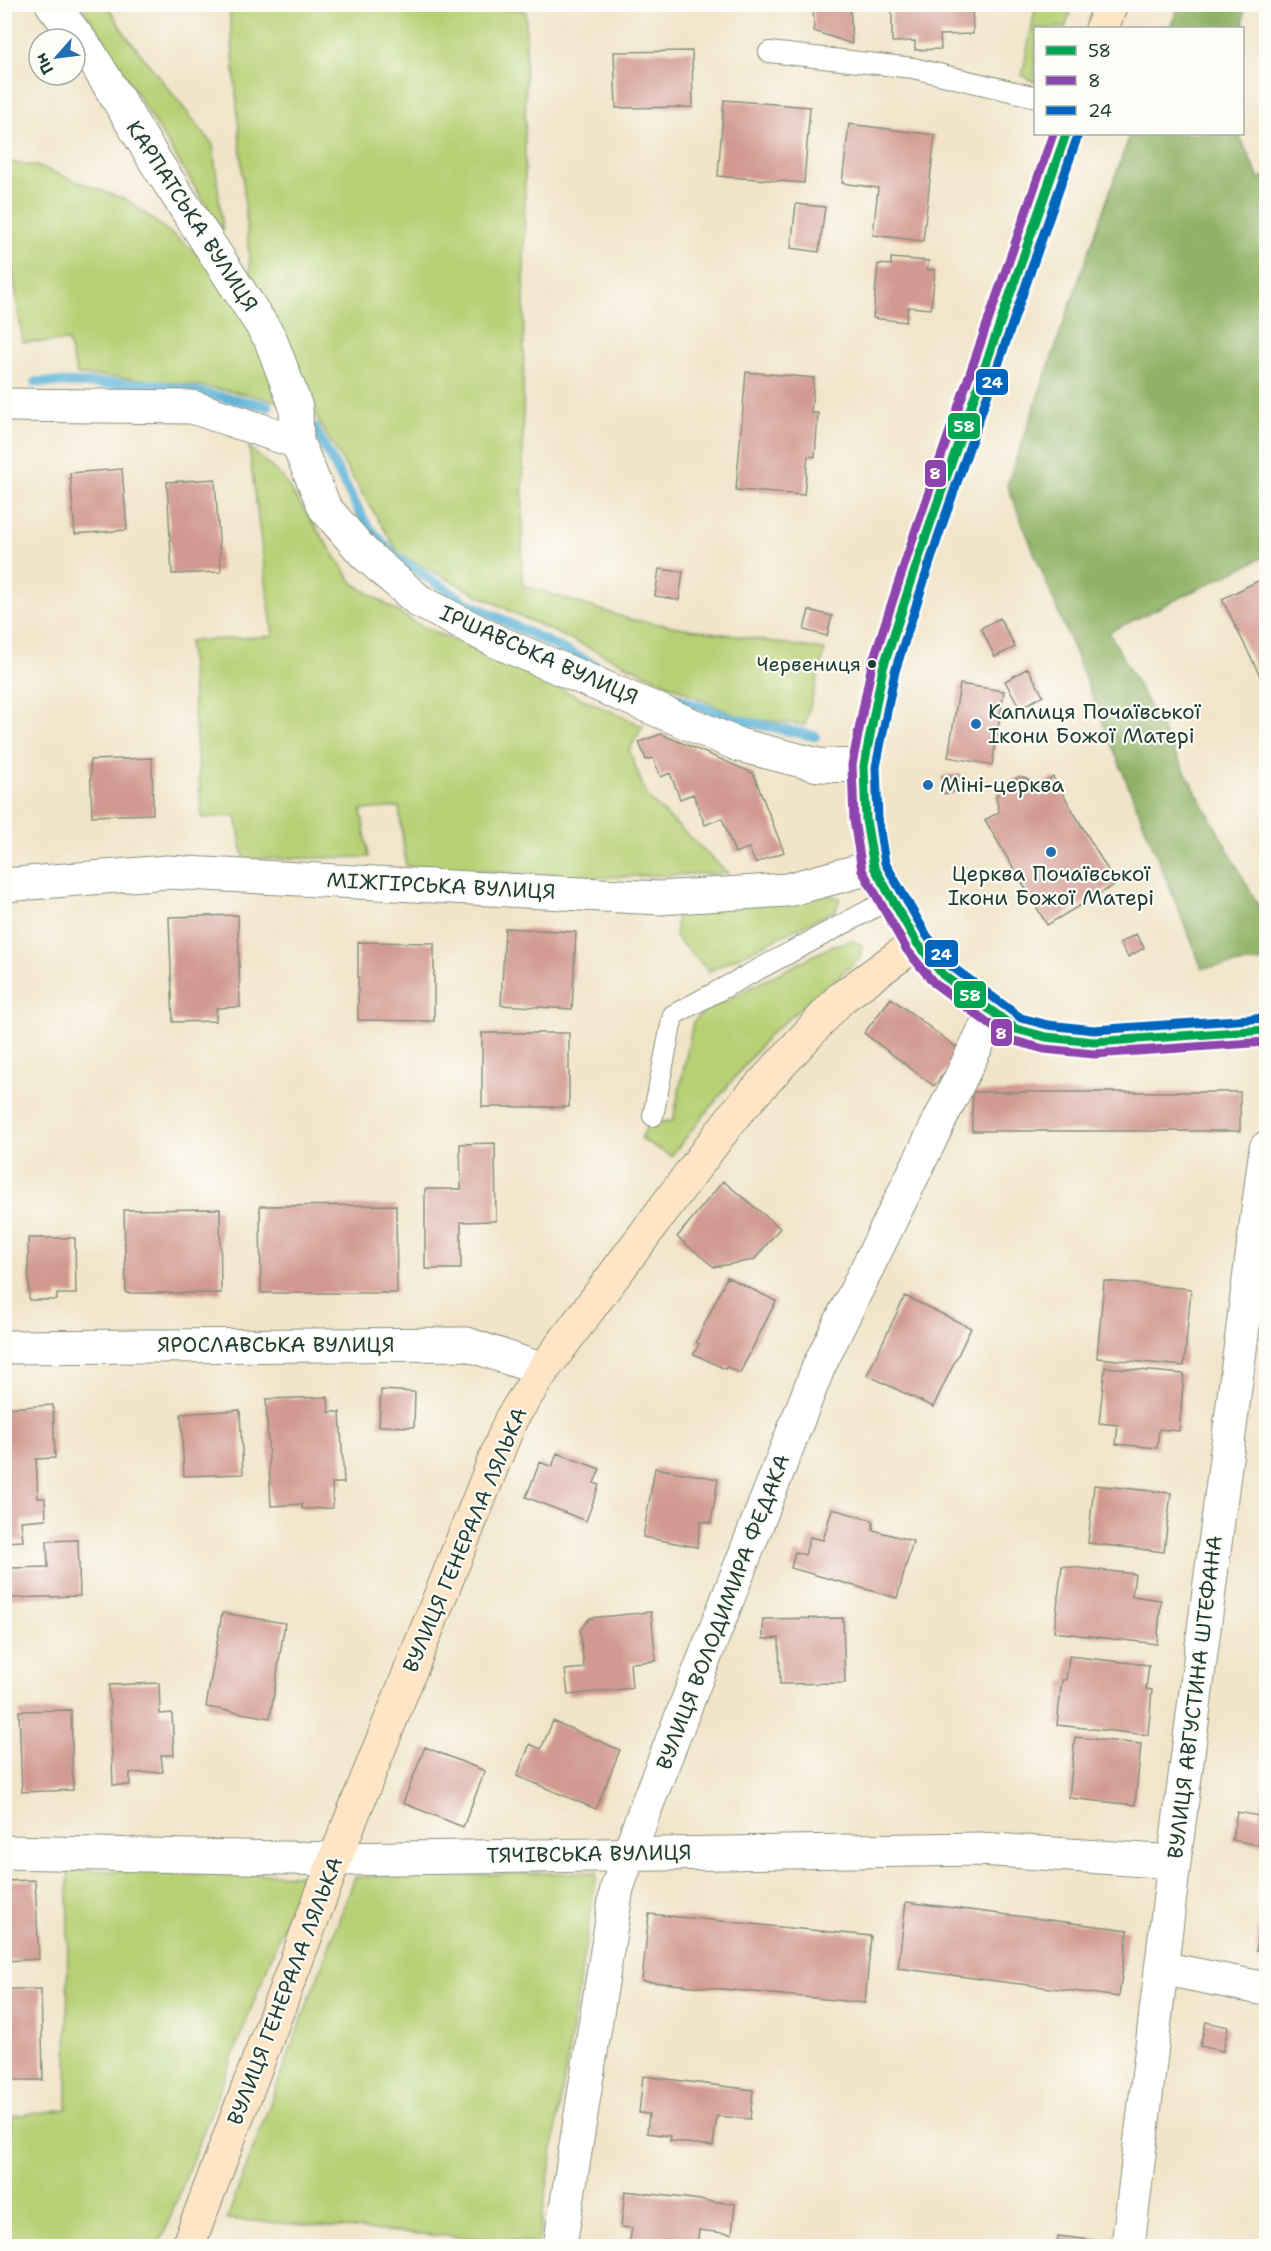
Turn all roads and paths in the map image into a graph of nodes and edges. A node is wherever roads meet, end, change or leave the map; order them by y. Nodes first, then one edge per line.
1 (52, 4) edge
2 (1111, 4) edge
3 (1102, 27) edge
4 (769, 52) dead end
5 (1034, 97) edge
6 (1066, 135) edge
7 (4, 405) edge
8 (297, 442) junction
9 (864, 766) junction
10 (874, 867) junction
11 (4, 885) edge
12 (890, 899) junction
13 (917, 943) junction
14 (993, 1012) junction
15 (1266, 1030) edge
16 (653, 1116) dead end
17 (1266, 1148) edge
18 (4, 1347) edge
19 (543, 1370) junction
20 (4, 1852) edge
21 (629, 1854) junction
22 (335, 1859) junction
23 (1173, 1862) junction
24 (1161, 1968) junction
25 (1266, 1989) edge
26 (188, 2247) edge
27 (560, 2247) edge
28 (1128, 2247) edge

1 - 8 street, КАРПАТСЬКА ВУЛИЦЯ
2 - 3 street
4 - 5 lane
6 - 9 street
7 - 8 street
8 - 9 street, ІРШАВСЬКА ВУЛИЦЯ
9 - 10 street
10 - 11 street, МІЖГІРСЬКА ВУЛИЦЯ
10 - 12 street
12 - 13 street
12 - 16 lane
13 - 14 street
13 - 19 street, ВУЛИЦЯ ГЕНЕРАЛА ЛЯЛЬКА
14 - 15 street
14 - 21 street, ВУЛИЦЯ ВОЛОДИМИРА ФЕДАКА
17 - 23 street, ВУЛИЦЯ АВГУСТИНА ШТЕФАНА
18 - 19 street, ЯРОСЛАВСЬКА ВУЛИЦЯ
19 - 22 street, ВУЛИЦЯ ГЕНЕРАЛА ЛЯЛЬКА
20 - 22 street, ТЯЧІВСЬКА ВУЛИЦЯ
21 - 22 street, ТЯЧІВСЬКА ВУЛИЦЯ
21 - 23 street, ТЯЧІВСЬКА ВУЛИЦЯ
21 - 27 street, ВУЛИЦЯ ВОЛОДИМИРА ФЕДАКА
22 - 26 street, ВУЛИЦЯ ГЕНЕРАЛА ЛЯЛЬКА
23 - 24 street, ВУЛИЦЯ АВГУСТИНА ШТЕФАНА
24 - 25 street
24 - 28 street, ВУЛИЦЯ АВГУСТИНА ШТЕФАНА

